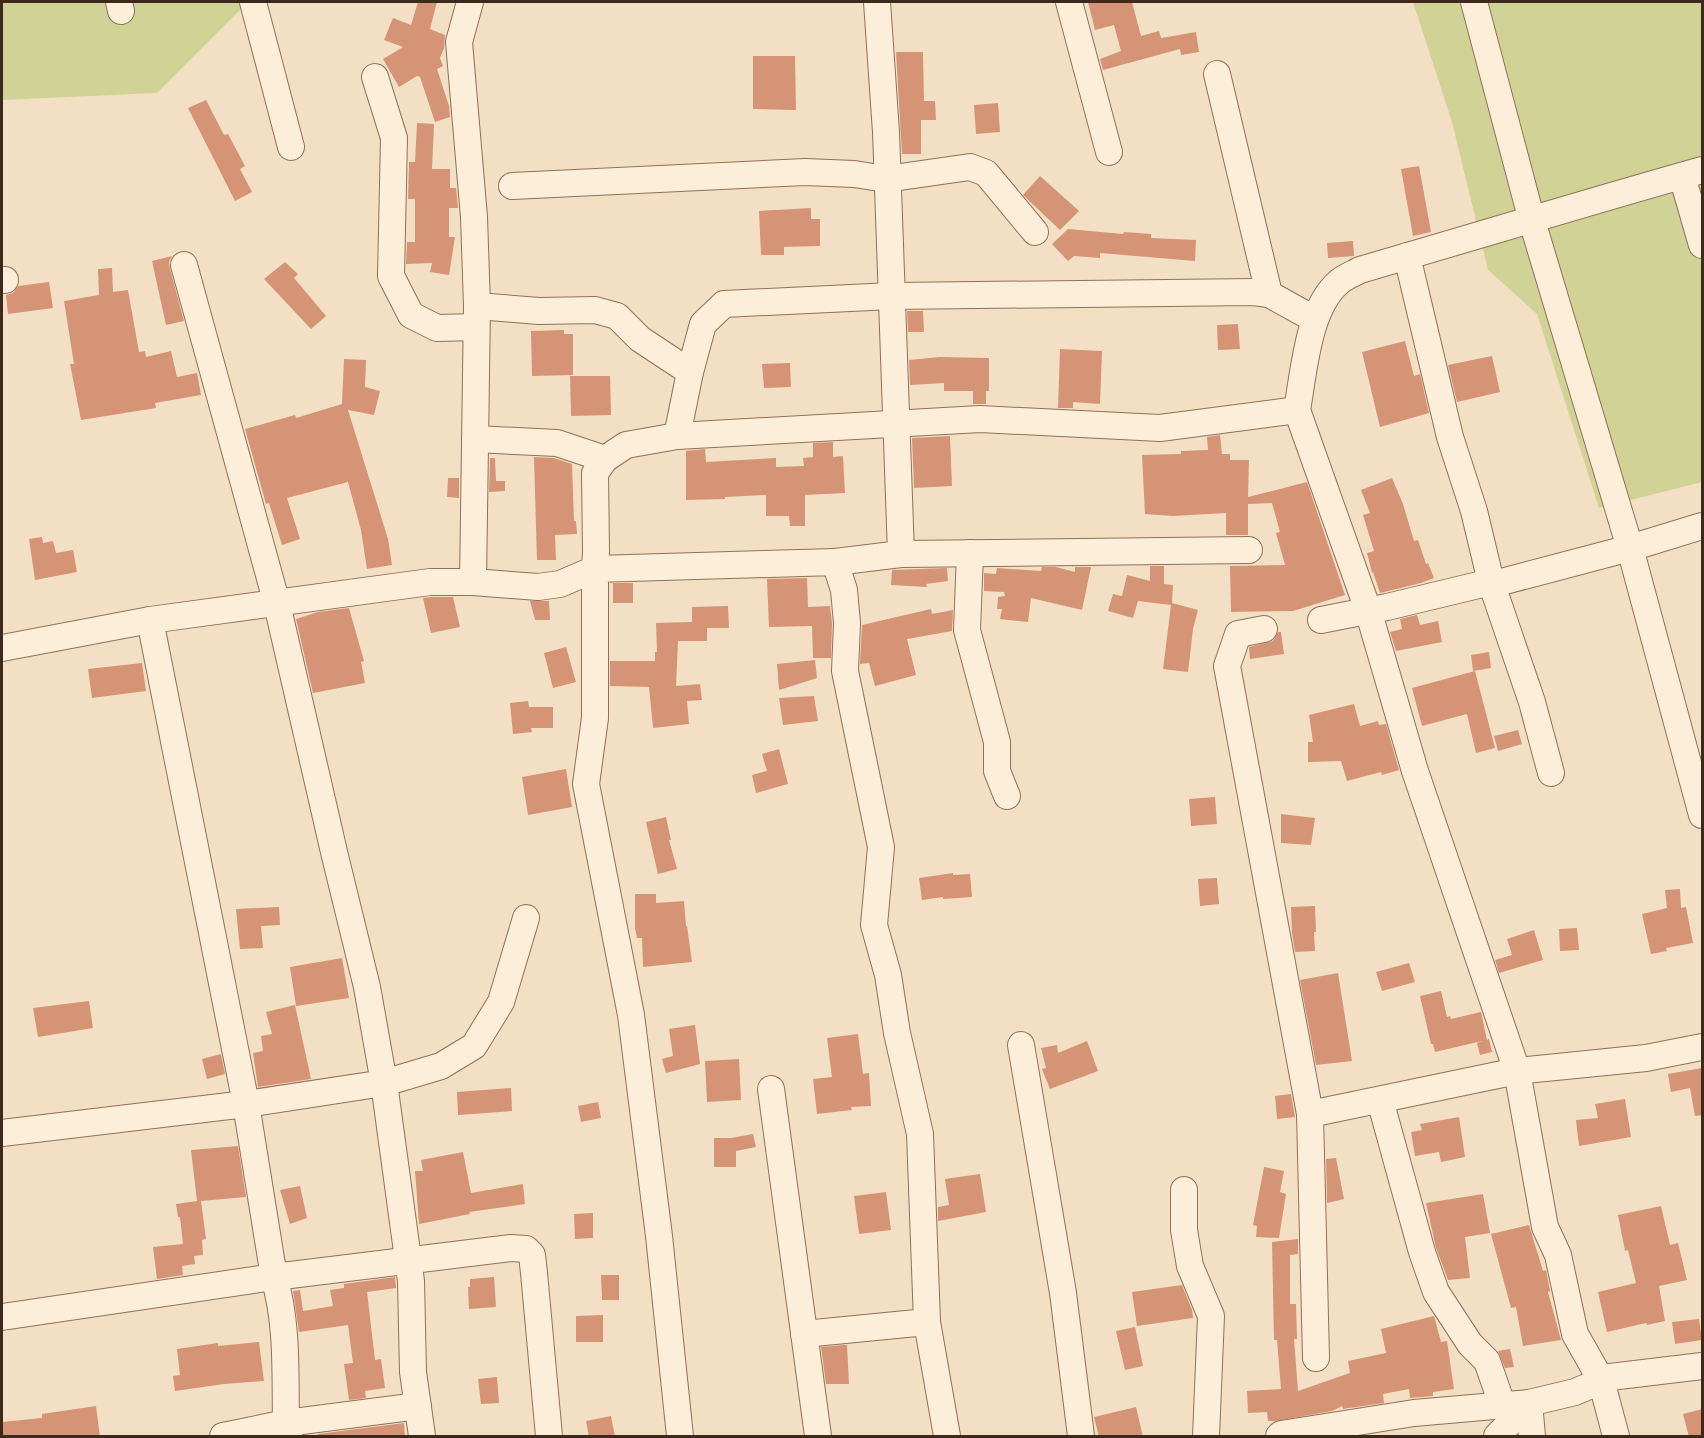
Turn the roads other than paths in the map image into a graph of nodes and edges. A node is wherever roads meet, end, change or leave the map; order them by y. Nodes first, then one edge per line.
1 (254, 2) edge
2 (470, 2) edge
3 (877, 2) edge
4 (1069, 2) edge
5 (1473, 2) edge
6 (1217, 74) dead end
7 (375, 77) dead end
8 (291, 147) dead end
9 (1109, 153) dead end
10 (1693, 173) edge
11 (886, 179) junction
12 (512, 186) dead end
13 (1532, 221) junction
14 (1035, 232) dead end
15 (1702, 245) edge
16 (1407, 256) junction
17 (184, 265) dead end
18 (1269, 294) junction
19 (892, 296) junction
20 (476, 316) junction
21 (1314, 319) junction
22 (690, 372) junction
23 (1297, 410) junction
24 (897, 424) junction
25 (677, 436) junction
26 (476, 440) junction
27 (605, 459) junction
28 (1702, 526) edge
29 (1630, 548) junction
30 (1250, 550) dead end
31 (970, 553) junction
32 (901, 554) junction
33 (835, 562) junction
34 (595, 569) junction
35 (472, 582) junction
36 (1491, 582) junction
37 (277, 604) junction
38 (1368, 610) junction
39 (150, 620) junction
40 (1321, 620) dead end
41 (1264, 629) dead end
42 (2, 648) edge
43 (1551, 773) dead end
44 (1007, 796) dead end
45 (1702, 815) edge
46 (526, 918) dead end
47 (1021, 1045) dead end
48 (1702, 1047) edge
49 (1517, 1071) junction
50 (384, 1083) junction
51 (771, 1089) dead end
52 (1380, 1100) junction
53 (246, 1104) junction
54 (1310, 1114) junction
55 (2, 1133) edge
56 (1184, 1190) dead end
57 (407, 1260) junction
58 (274, 1277) junction
59 (2, 1317) edge
60 (927, 1322) junction
61 (804, 1334) junction
62 (1316, 1358) dead end
63 (1702, 1366) edge
64 (1601, 1380) junction
65 (1529, 1403) junction
66 (1502, 1404) junction
67 (418, 1406) junction
68 (1378, 1427) edge
69 (287, 1430) edge
70 (223, 1437) edge
71 (422, 1437) edge
72 (549, 1437) edge
73 (680, 1437) edge
74 (818, 1437) edge
75 (947, 1437) edge
76 (1081, 1437) edge
77 (1206, 1437) edge
78 (1279, 1437) edge
79 (1497, 1437) edge
80 (1532, 1437) edge
81 (1616, 1437) edge

1 - 8 street
2 - 20 street
3 - 11 street
4 - 9 street
5 - 13 street
6 - 18 street
7 - 20 street
10 - 13 street
10 - 15 street
11 - 12 street
11 - 14 street
11 - 19 street
13 - 16 street
13 - 29 street
16 - 21 street
16 - 36 street
17 - 37 street
18 - 19 street
18 - 21 street
19 - 22 street
19 - 24 street
20 - 22 street
20 - 26 street
21 - 23 street
22 - 25 street
23 - 24 street
23 - 38 street
24 - 25 street
24 - 32 street
25 - 27 street
26 - 27 street
26 - 35 street
27 - 34 street
28 - 29 street
29 - 36 street
29 - 45 street
30 - 31 street
31 - 32 street
31 - 44 street
32 - 33 street
33 - 34 street
33 - 60 street
34 - 35 street
34 - 73 street
35 - 37 street
36 - 38 street
36 - 43 street
37 - 39 street
37 - 50 street
38 - 40 street
38 - 49 street
39 - 42 street
39 - 53 street
41 - 54 street
46 - 50 street
47 - 76 street
48 - 49 street
49 - 52 street
49 - 64 street
50 - 53 street
50 - 57 street
51 - 61 street
52 - 54 street
52 - 66 street
53 - 55 street
53 - 58 street
54 - 62 street
56 - 77 street
57 - 58 street
57 - 67 street
57 - 72 street
58 - 59 street
58 - 69 street
60 - 61 street
60 - 75 street
61 - 74 street
63 - 64 street
64 - 65 street
64 - 81 street
65 - 66 street
65 - 79 street
65 - 80 street
66 - 68 street
67 - 69 street
67 - 71 street
68 - 78 street
69 - 70 street

